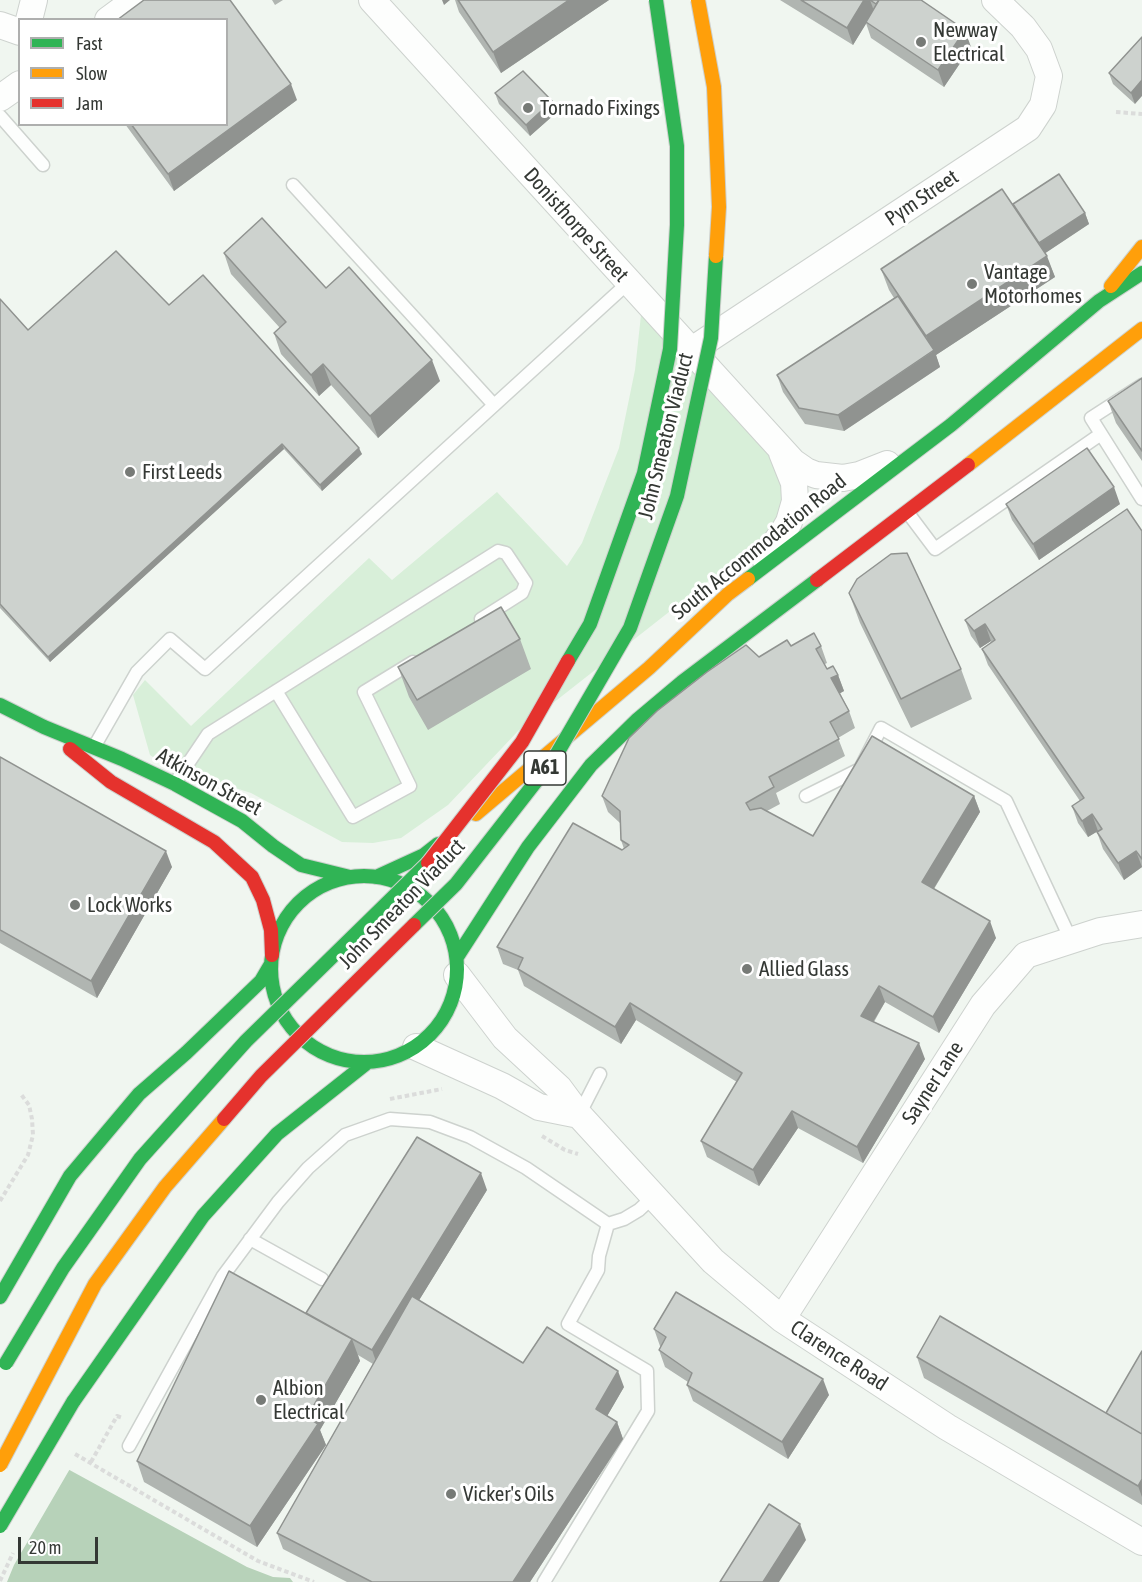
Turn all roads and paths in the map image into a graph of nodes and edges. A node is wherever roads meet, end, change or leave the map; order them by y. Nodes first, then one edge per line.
1 (34, 0) edge
2 (372, 0) edge
3 (656, 0) edge
4 (698, 0) edge
5 (995, 0) edge
6 (30, 18) edge
7 (0, 25) edge
8 (18, 31) edge
9 (18, 85) edge
10 (0, 98) edge
11 (1116, 112) dead end
12 (1142, 114) edge
13 (0, 116) edge
14 (43, 165) dead end
15 (293, 185) dead end
16 (1142, 247) edge
17 (1142, 273) edge
18 (628, 283) junction
19 (1099, 302) junction
20 (1142, 328) edge
21 (690, 351) junction
22 (1142, 385) edge
23 (494, 405) junction
24 (1101, 434) junction
25 (928, 442) junction
26 (780, 450) junction
27 (1142, 499) edge
28 (908, 513) junction
29 (728, 594) junction
30 (473, 624) edge
31 (424, 655) edge
32 (276, 691) junction
33 (0, 705) edge
34 (44, 727) junction
35 (94, 748) junction
36 (175, 784) junction
37 (807, 796) dead end
38 (350, 877) junction
39 (376, 877) junction
40 (1142, 924) edge
41 (1071, 940) junction
42 (272, 960) junction
43 (457, 966) junction
44 (416, 1047) junction
45 (368, 1062) junction
46 (600, 1074) dead end
47 (20, 1093) dead end
48 (579, 1115) junction
49 (653, 1197) junction
50 (0, 1201) edge
51 (608, 1224) junction
52 (250, 1239) junction
53 (322, 1279) dead end
54 (0, 1297) edge
55 (782, 1319) junction
56 (3, 1368) edge
57 (117, 1416) dead end
58 (129, 1446) dead end
59 (0, 1465) edge
60 (0, 1526) edge
61 (1142, 1542) edge
62 (314, 1582) edge
63 (544, 1582) edge

1 - 6 street
2 - 18 street, Donisthorpe Street
3 - 56 main road, John Smeaton Viaduct / A61, bridge
4 - 59 main road, John Smeaton Viaduct / A61, bridge
5 - 21 street, Pym Street
7 - 8 street
9 - 10 street
11 - 12 path
13 - 14 lane
15 - 23 lane
16 - 19 main road
17 - 19 main road, South Accommodation Road
18 - 21 street, Donisthorpe Street
18 - 23 lane
19 - 25 main road, South Accommodation Road
20 - 28 main road, South Accommodation Road
21 - 26 street, Donisthorpe Street
22 - 24 lane
23 - 35 lane
24 - 27 lane
24 - 28 lane
25 - 26 street, Donisthorpe Street
25 - 29 main road, South Accommodation Road
26 - 29 street, Donisthorpe Street
28 - 43 main road, South Accommodation Road
29 - 39 main road, South Accommodation Road
30 - 32 lane
31 - 32 lane
32 - 36 lane
33 - 34 main road, Atkinson Street
34 - 35 main road, Atkinson Street
34 - 42 main road, Atkinson Street
35 - 36 main road, Atkinson Street
36 - 38 main road, Atkinson Street
37 - 41 lane
38 - 39 main road, South Accommodation Road
38 - 42 main road, South Accommodation Road
39 - 43 main road, South Accommodation Road
40 - 41 street, Sayner Lane
41 - 55 street, Sayner Lane
42 - 45 main road, South Accommodation Road
42 - 54 main road
43 - 44 main road, South Accommodation Road
43 - 48 street, Clarence Road
44 - 45 main road, South Accommodation Road
44 - 48 street
45 - 60 main road, bridge
46 - 48 lane
47 - 50 path
48 - 49 street, Clarence Road
49 - 51 lane
49 - 55 street, Clarence Road
51 - 52 lane
51 - 63 lane
52 - 53 lane
52 - 58 lane
55 - 61 street, Clarence Road
57 - 62 path

